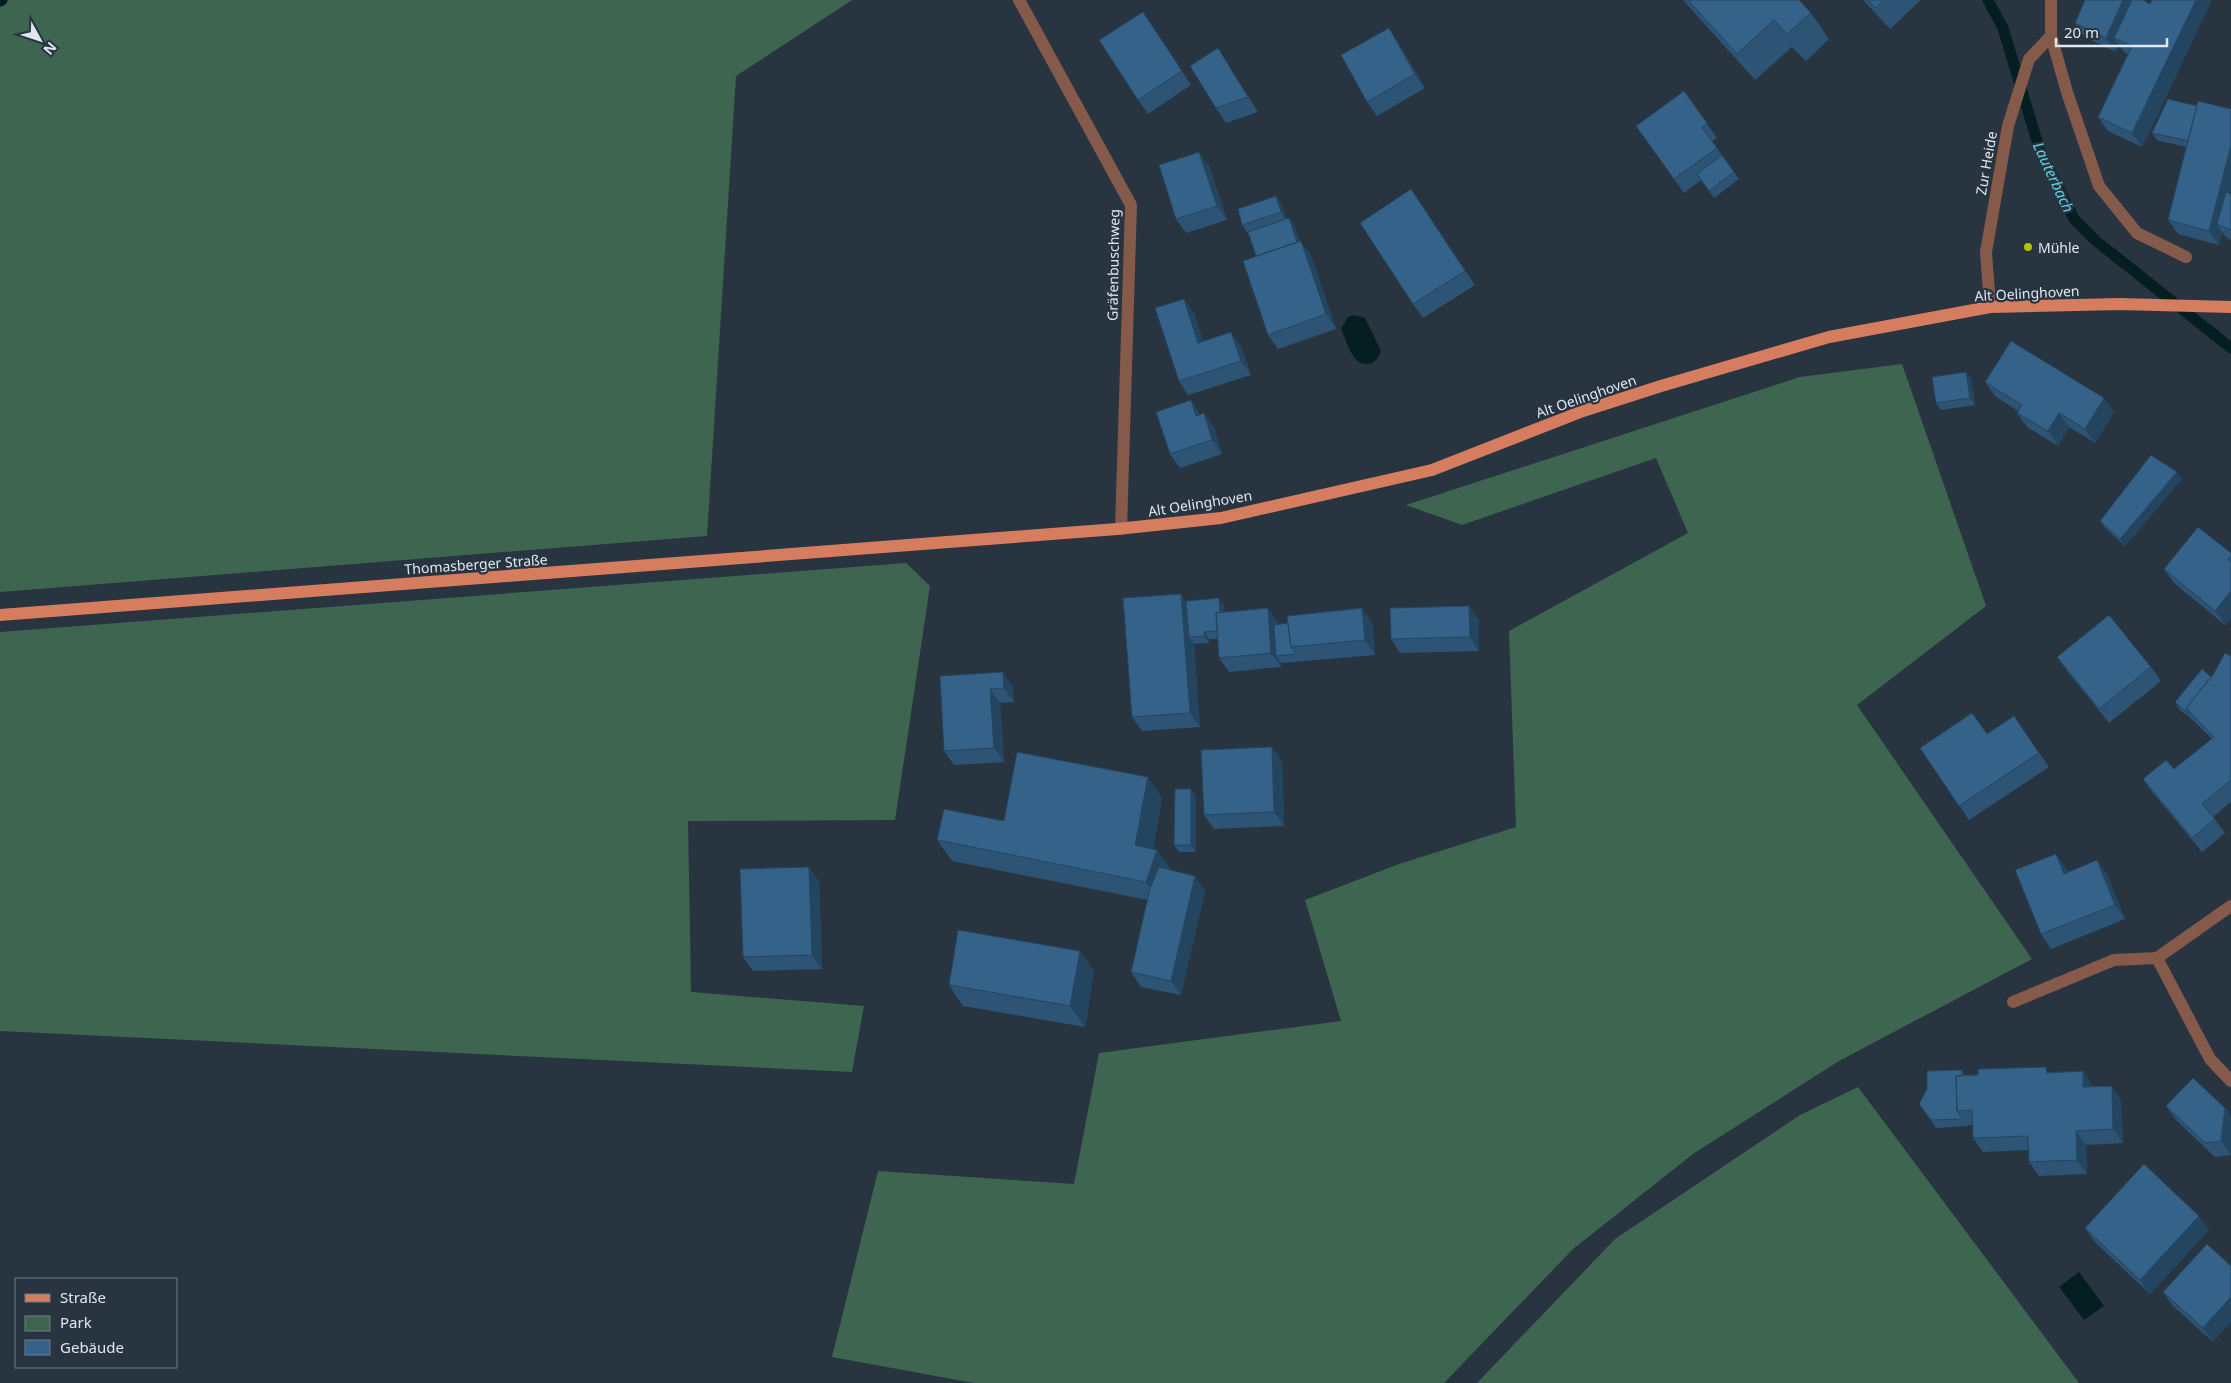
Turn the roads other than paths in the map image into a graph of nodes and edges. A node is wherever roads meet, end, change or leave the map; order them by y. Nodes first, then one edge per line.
1 (1019, 0) edge
2 (2051, 0) edge
3 (2051, 36) junction
4 (2186, 257) dead end
5 (2227, 306) edge
6 (1990, 307) junction
7 (1121, 529) junction
8 (954, 541) joint
9 (0, 615) edge
10 (2231, 906) edge
11 (2157, 958) junction
12 (2013, 1002) dead end
13 (2231, 1081) edge

1 - 7 street, Gräfenbuschweg
2 - 3 street
3 - 4 street
3 - 6 street, Zur Heide
5 - 6 main road, Alt Oelinghoven
6 - 7 main road, Alt Oelinghoven
7 - 8 main road, Alt Oelinghoven
8 - 9 main road, Thomasberger Straße
10 - 11 street
11 - 12 street
11 - 13 street

